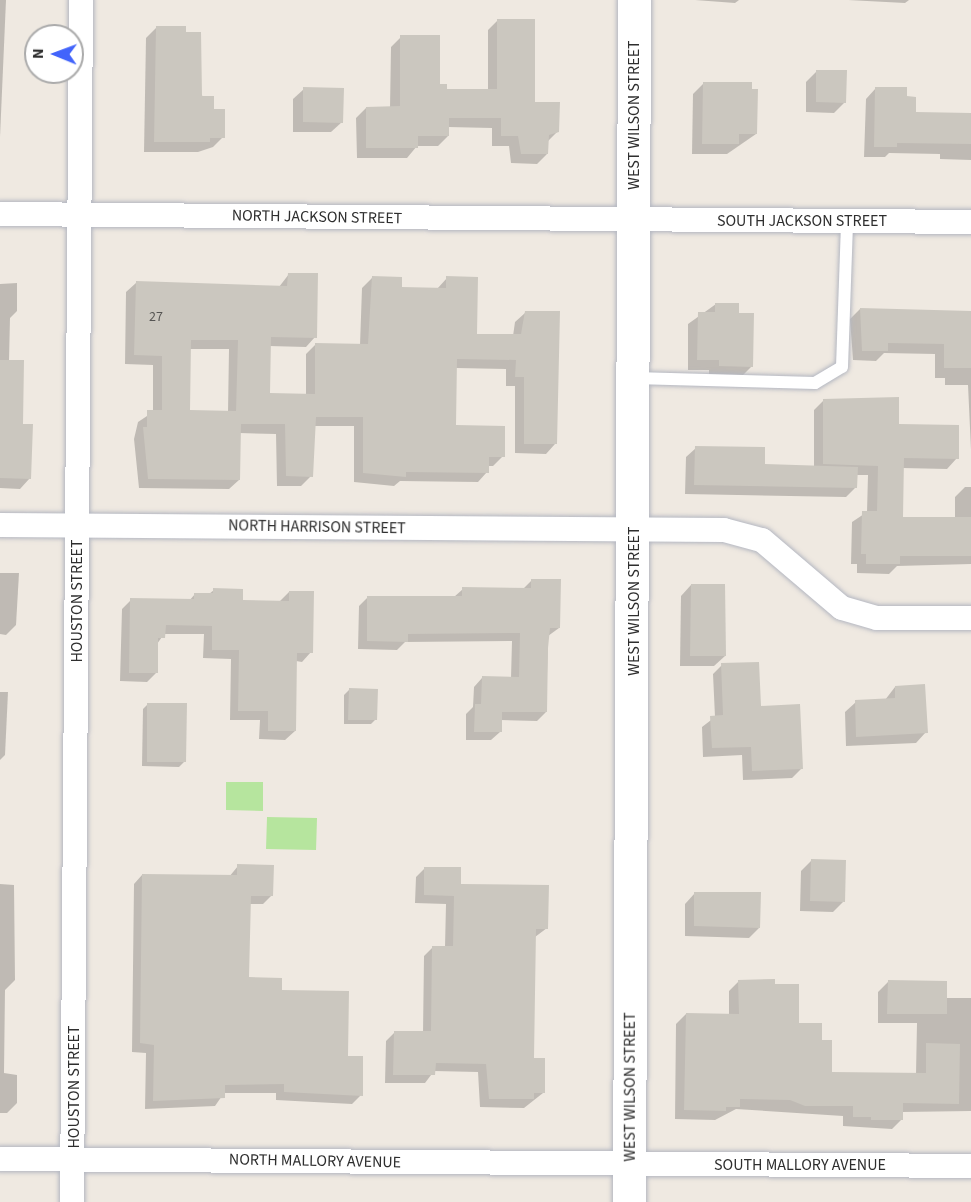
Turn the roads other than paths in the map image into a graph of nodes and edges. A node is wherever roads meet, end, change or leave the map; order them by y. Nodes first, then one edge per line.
1 (81, 0) edge
2 (634, 0) edge
3 (0, 214) edge
4 (79, 215) junction
5 (634, 220) junction
6 (847, 221) junction
7 (971, 222) edge
8 (634, 378) junction
9 (0, 525) edge
10 (77, 525) junction
11 (635, 529) junction
12 (971, 618) edge
13 (0, 1159) edge
14 (73, 1159) junction
15 (629, 1164) junction
16 (971, 1166) edge
17 (72, 1202) edge
18 (629, 1202) edge

1 - 4 street, HOUSTON STREET
2 - 5 main road, WEST WILSON STREET
3 - 4 street, NORTH JACKSON STREET
4 - 5 street, NORTH JACKSON STREET
4 - 10 street, HOUSTON STREET
5 - 6 street, SOUTH JACKSON STREET
5 - 8 main road, WEST WILSON STREET
6 - 7 street, SOUTH JACKSON STREET
6 - 8 lane
8 - 11 main road, WEST WILSON STREET
9 - 10 street, NORTH HARRISON STREET
10 - 11 street, NORTH HARRISON STREET
10 - 14 street, HOUSTON STREET
11 - 12 street, NORTH HARRISON STREET
11 - 15 main road, WEST WILSON STREET
13 - 14 street, NORTH MALLORY AVENUE
14 - 15 street, NORTH MALLORY AVENUE
14 - 17 street, HOUSTON STREET
15 - 16 street, SOUTH MALLORY AVENUE
15 - 18 main road, WEST WILSON STREET

